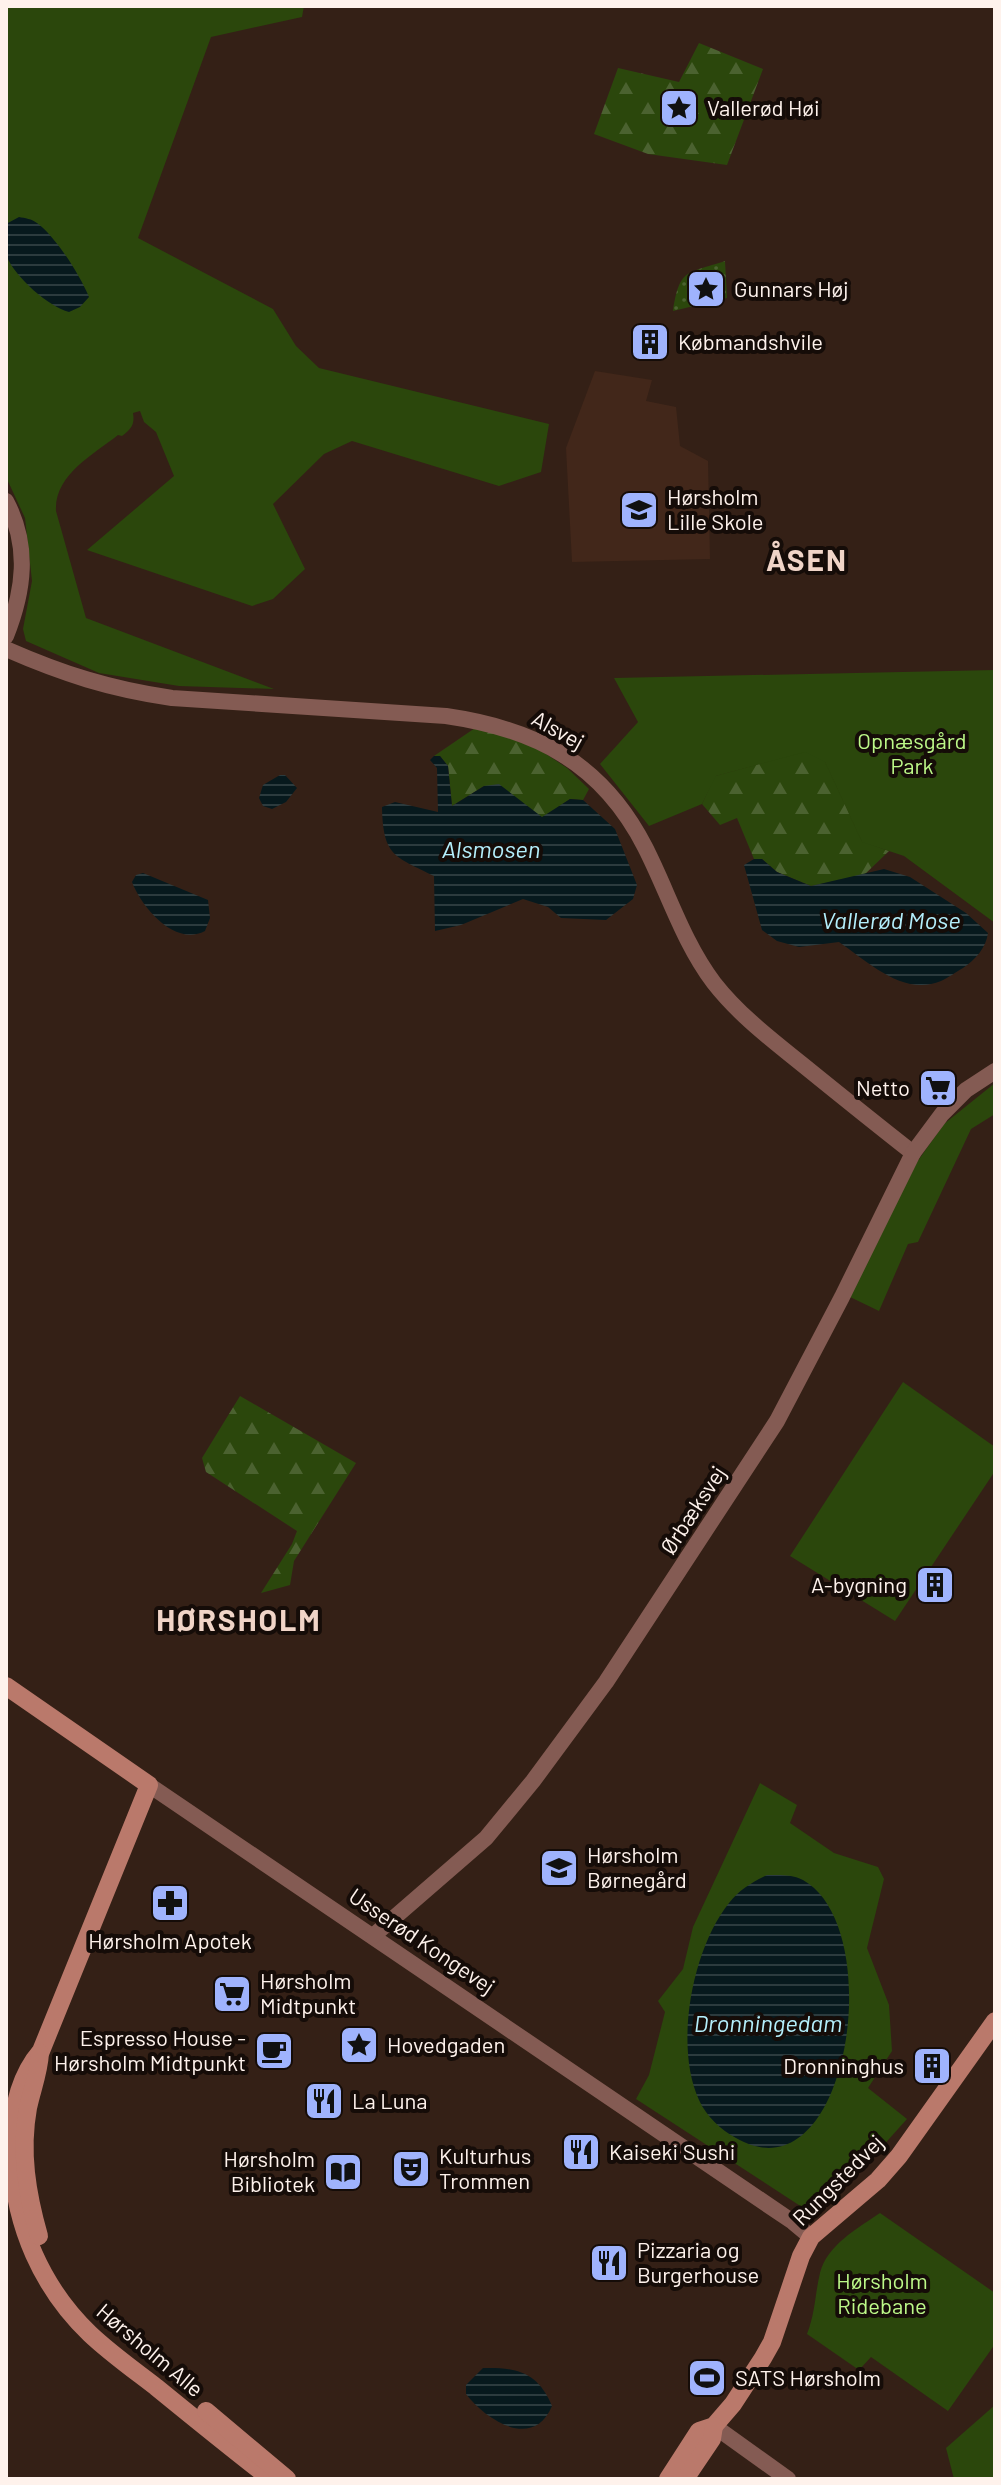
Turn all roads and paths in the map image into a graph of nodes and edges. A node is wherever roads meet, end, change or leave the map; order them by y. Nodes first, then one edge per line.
1 (6, 501) edge
2 (6, 636) edge
3 (6, 649) edge
4 (995, 1071) edge
5 (913, 1153) junction
6 (6, 1686) edge
7 (149, 1785) junction
8 (373, 1936) junction
9 (995, 2021) edge
10 (41, 2051) junction
11 (811, 2237) junction
12 (714, 2426) junction
13 (271, 2479) edge
14 (287, 2479) edge
15 (668, 2479) edge
16 (685, 2479) edge
17 (788, 2479) edge

1 - 2 street
3 - 5 street, Alsvej
4 - 5 street, Ørbæksvej
5 - 8 street, Ørbæksvej
6 - 7 main road, Usserød Kongevej
7 - 8 street, Usserød Kongevej
7 - 10 main road, Hørsholm Alle
8 - 11 street, Usserød Kongevej
9 - 11 main road, Rungstedvej
10 - 13 main road, Hørsholm Alle
10 - 14 main road, Hørsholm Alle
11 - 12 main road, Rungstedvej
12 - 15 main road, Rungstedvej
12 - 16 main road, Rungstedvej
12 - 17 street

